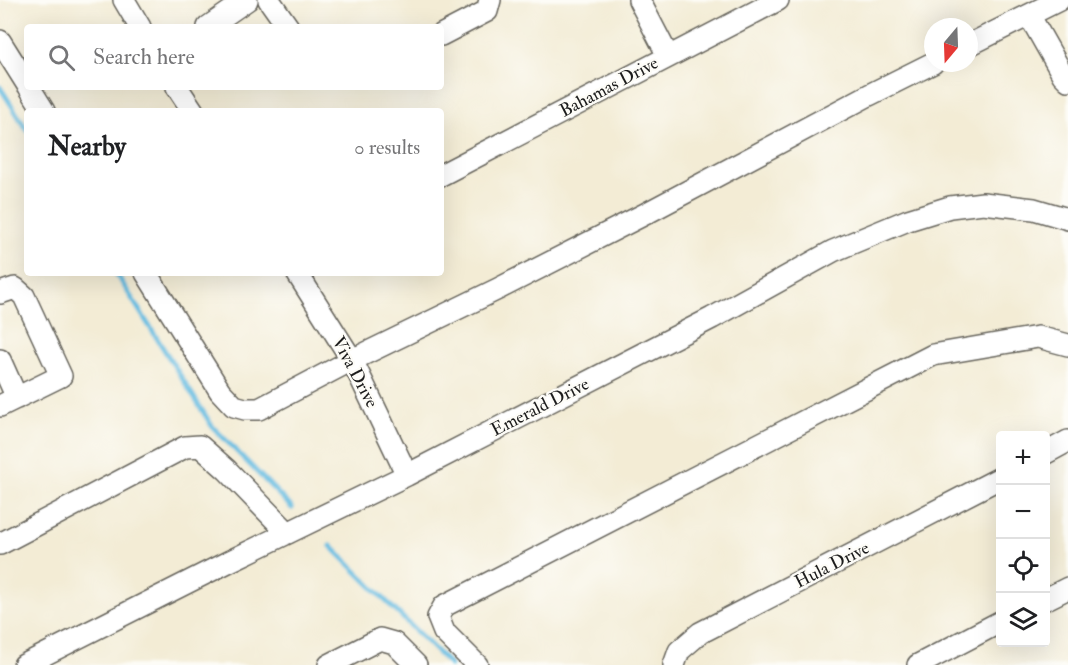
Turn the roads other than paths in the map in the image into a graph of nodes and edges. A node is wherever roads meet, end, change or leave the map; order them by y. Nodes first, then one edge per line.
1 (124, 0) edge
2 (248, 0) edge
3 (269, 0) edge
4 (490, 0) edge
5 (639, 0) edge
6 (778, 0) edge
7 (1059, 0) edge
8 (1029, 15) junction
9 (138, 24) edge
10 (212, 24) edge
11 (286, 24) edge
12 (444, 33) edge
13 (978, 40) edge
14 (0, 41) edge
15 (668, 56) junction
16 (924, 67) edge
17 (24, 79) edge
18 (1068, 80) edge
19 (31, 90) edge
20 (179, 90) edge
21 (42, 108) edge
22 (191, 108) edge
23 (444, 173) edge
24 (1068, 219) edge
25 (148, 276) edge
26 (299, 276) edge
27 (0, 293) edge
28 (1068, 345) edge
29 (0, 360) edge
30 (352, 360) junction
31 (9, 402) edge
32 (1068, 441) edge
33 (1050, 451) edge
34 (407, 475) junction
35 (996, 480) edge
36 (288, 533) junction
37 (0, 544) edge
38 (1068, 588) edge
39 (1050, 597) edge
40 (996, 624) edge
41 (24, 665) edge
42 (329, 665) edge
43 (416, 665) edge
44 (477, 665) edge
45 (674, 665) edge
46 (918, 665) edge

1 - 9 street
2 - 10 street
3 - 11 street
4 - 12 street
5 - 15 street
6 - 15 street, Bahamas Drive
7 - 8 street
8 - 13 street
8 - 18 street
14 - 17 street
15 - 23 street, Bahamas Drive
16 - 30 street
19 - 21 street
20 - 22 street
24 - 34 street, Emerald Drive
25 - 30 street
26 - 30 street, Viva Drive
27 - 31 street
28 - 44 street
29 - 31 street
30 - 34 street, Viva Drive
32 - 33 street
34 - 36 street, Emerald Drive
35 - 45 street, Hula Drive
36 - 37 street
36 - 41 street, Emerald Drive
38 - 39 street
40 - 46 street
42 - 43 street

